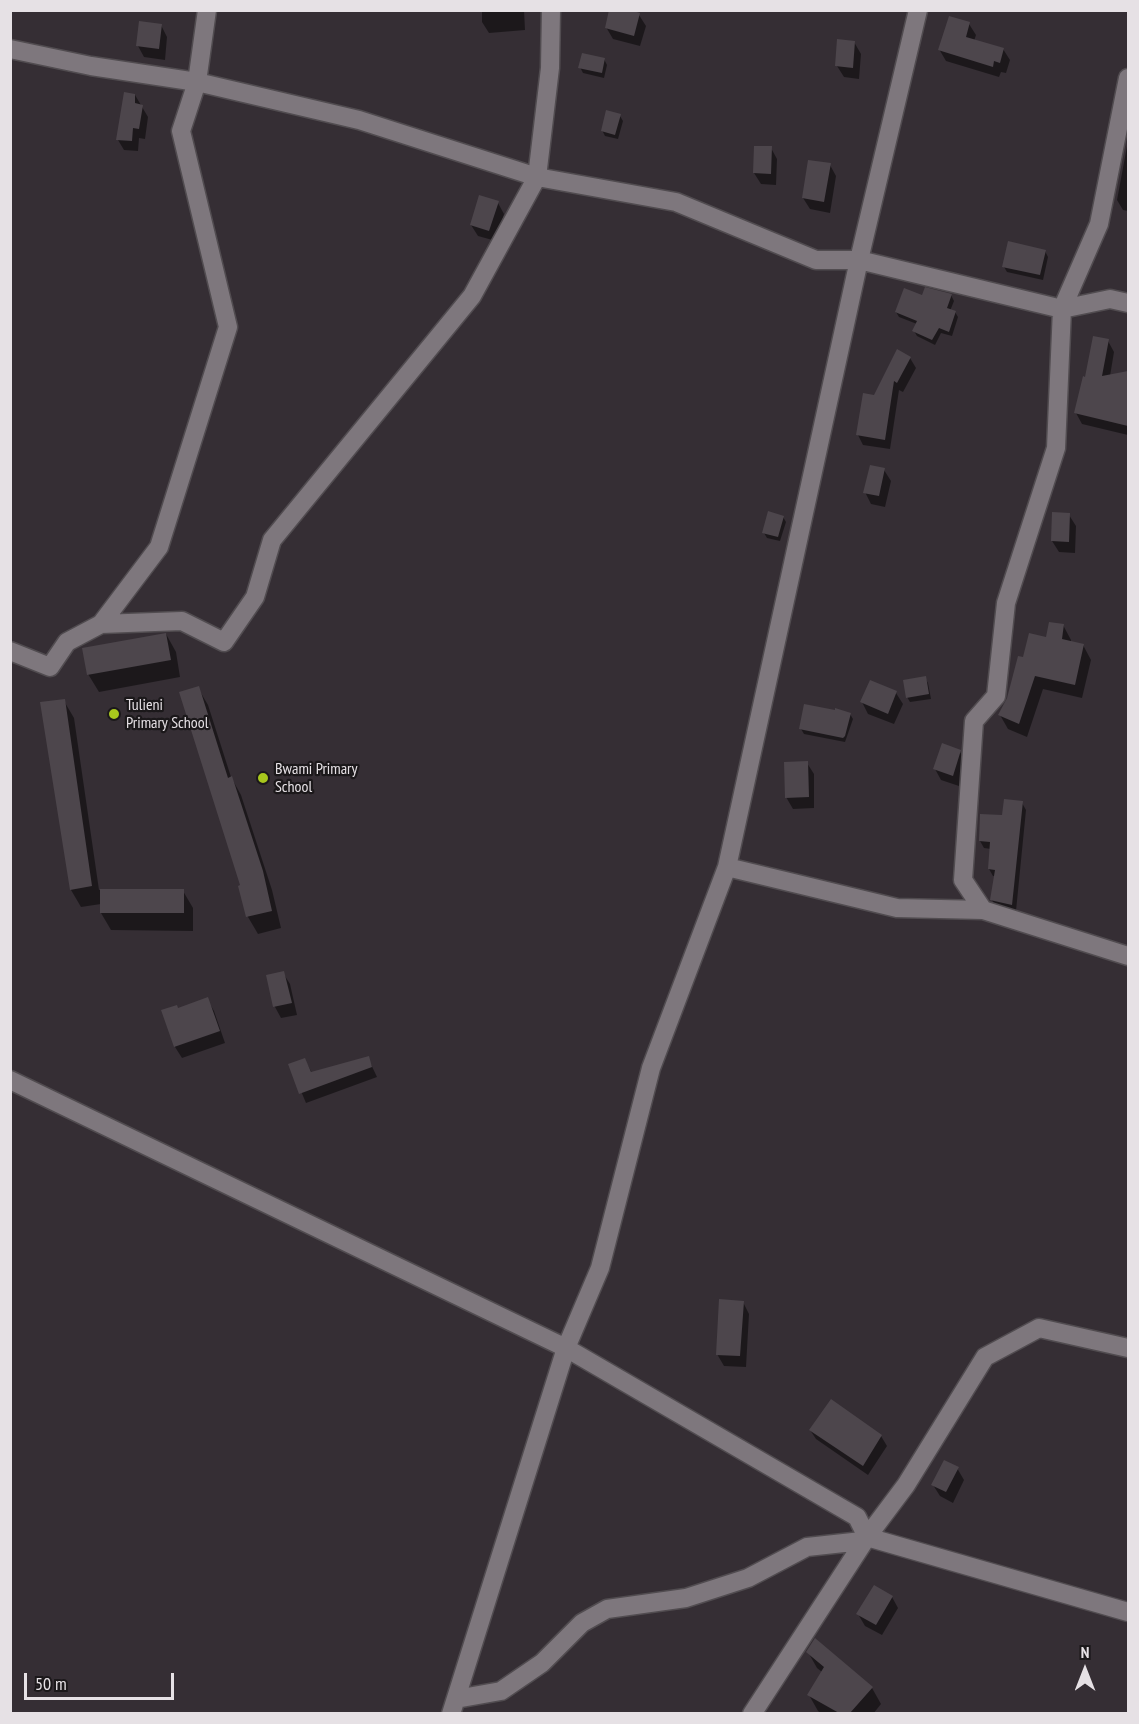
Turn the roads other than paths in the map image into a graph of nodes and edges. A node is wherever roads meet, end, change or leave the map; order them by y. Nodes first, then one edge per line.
1 (207, 10) edge
2 (551, 10) edge
3 (918, 10) edge
4 (10, 49) edge
5 (1128, 78) edge
6 (197, 82) junction
7 (537, 177) junction
8 (859, 260) junction
9 (1128, 303) edge
10 (1062, 309) junction
11 (101, 624) junction
12 (10, 651) edge
13 (727, 867) junction
14 (983, 910) junction
15 (1128, 956) edge
16 (10, 1080) edge
17 (566, 1348) junction
18 (1128, 1348) edge
19 (867, 1537) junction
20 (1128, 1612) edge
21 (454, 1706) edge
22 (752, 1713) edge

1 - 6 street
2 - 7 street
3 - 8 street
4 - 6 street
5 - 10 street
6 - 7 street
6 - 11 street
7 - 8 street
7 - 11 street
8 - 10 street
8 - 13 street
9 - 10 street
10 - 14 street
11 - 12 street
13 - 14 street
13 - 17 street
14 - 15 street
16 - 17 street
17 - 19 street
17 - 21 street
18 - 19 street
19 - 20 street
19 - 21 street
19 - 22 street

